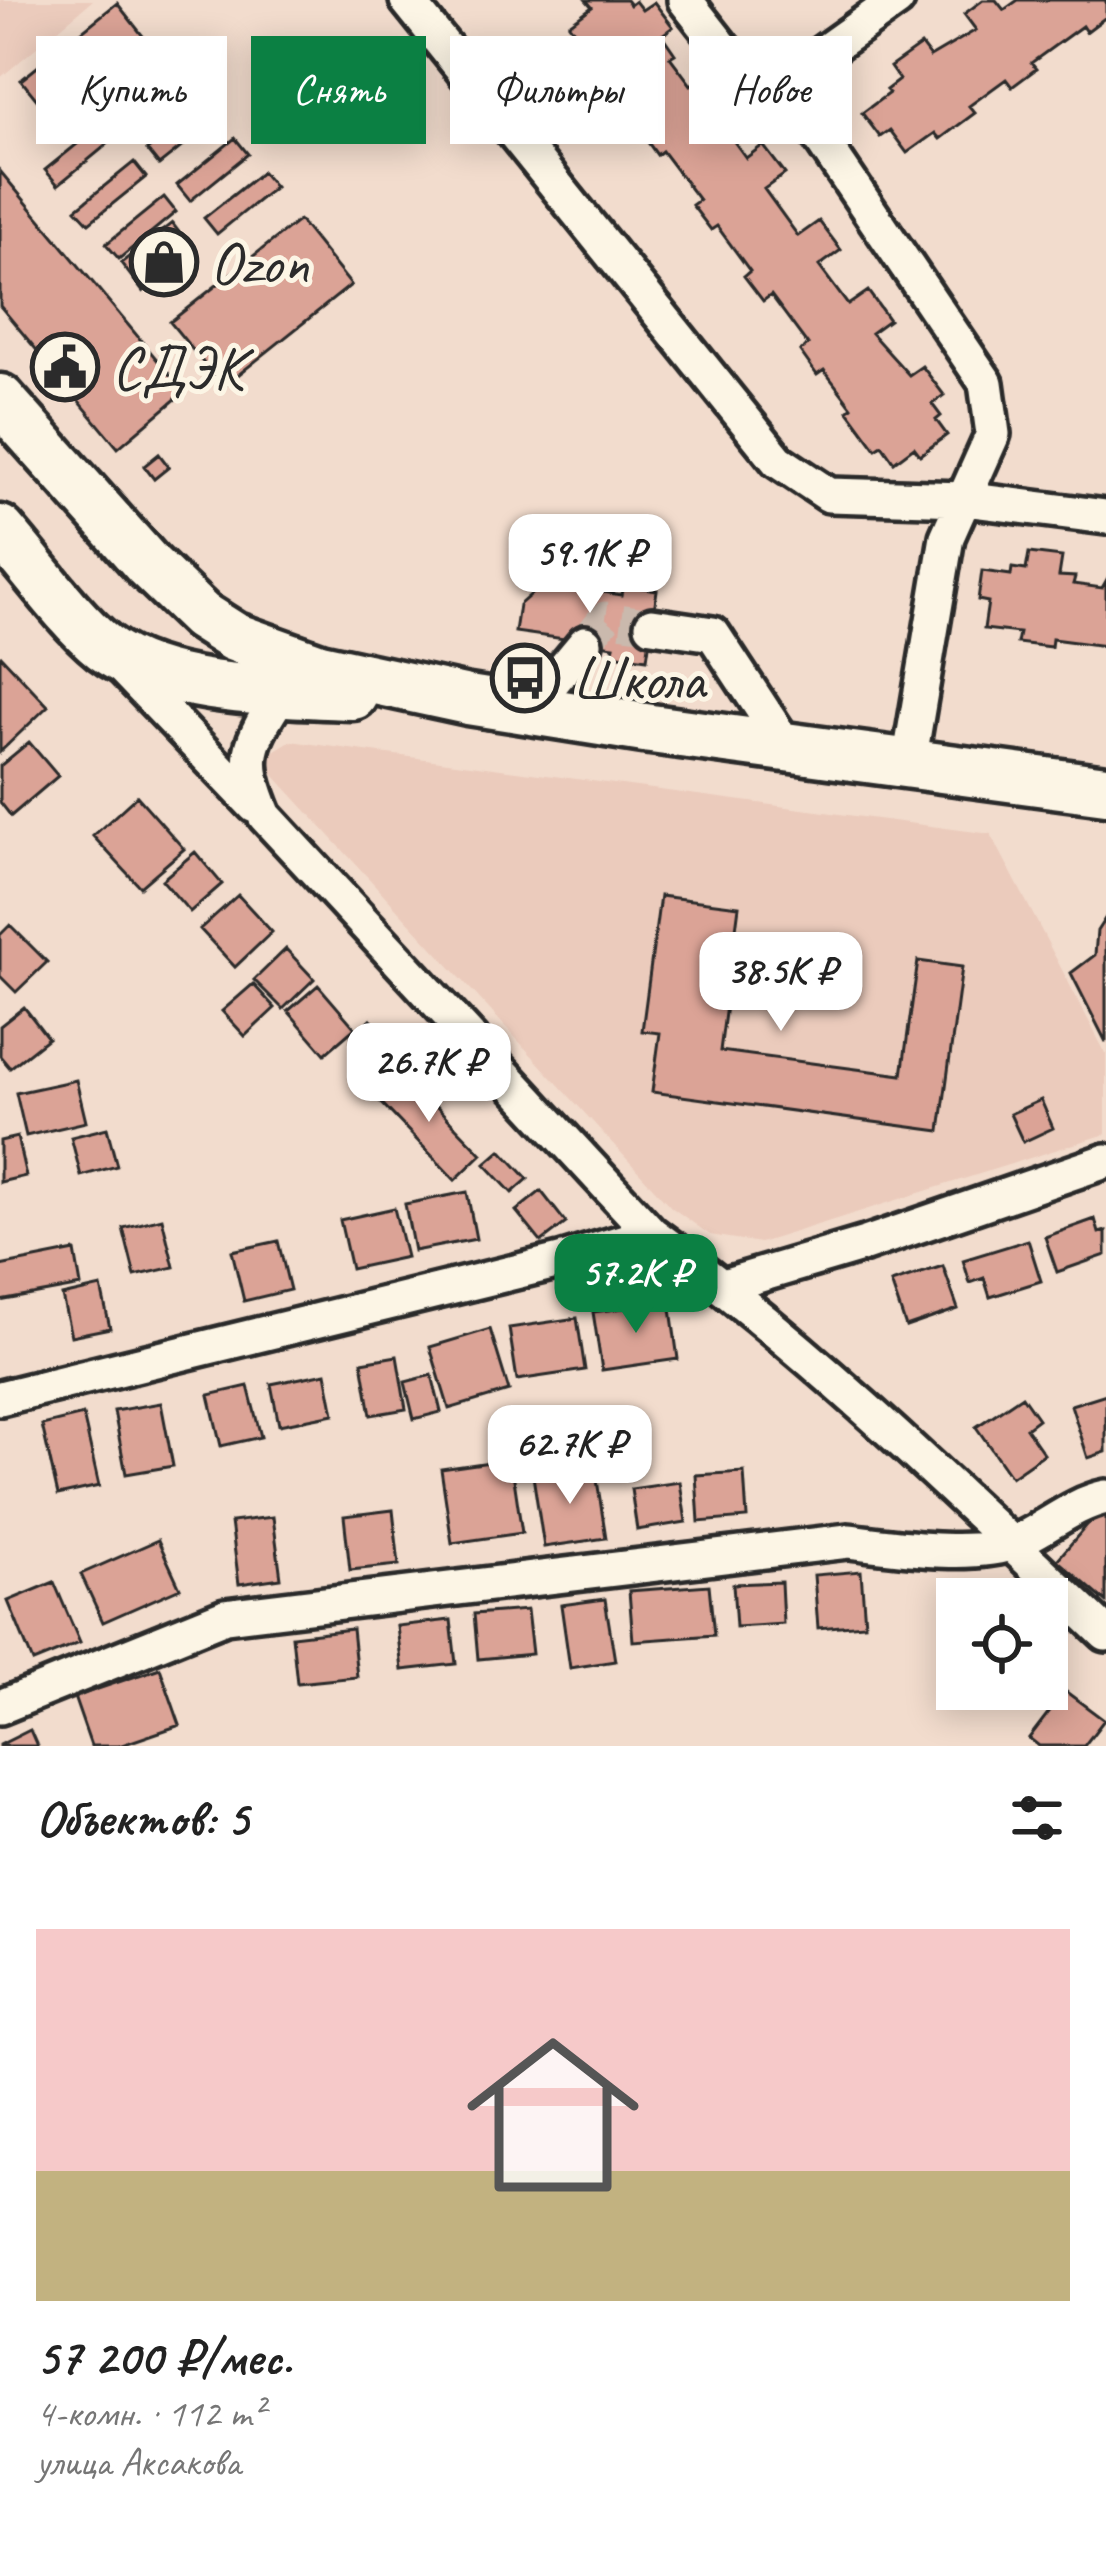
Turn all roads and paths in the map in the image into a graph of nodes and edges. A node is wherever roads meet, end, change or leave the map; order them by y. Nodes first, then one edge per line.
1 (407, 0) edge
2 (685, 0) edge
3 (897, 0) edge
4 (713, 36) edge
5 (848, 36) edge
6 (824, 144) edge
7 (0, 399) edge
8 (964, 499) junction
9 (1106, 518) edge
10 (0, 530) edge
11 (652, 625) tunnel mouth
12 (585, 643) tunnel mouth
13 (100, 644) junction
14 (282, 692) junction
15 (468, 700) junction
16 (530, 709) junction
17 (787, 746) junction
18 (909, 763) junction
19 (1106, 790) edge
20 (265, 816) junction
21 (1106, 1162) edge
22 (651, 1233) junction
23 (723, 1286) junction
24 (0, 1398) edge
25 (1106, 1497) edge
26 (1011, 1544) junction
27 (1106, 1634) edge
28 (0, 1707) edge

1 - 8 street
2 - 4 street
3 - 5 street
6 - 8 street
7 - 15 highway
8 - 9 street
8 - 18 street
10 - 13 highway
11 - 17 street
12 - 16 street
13 - 14 highway
13 - 20 street
14 - 15 highway
14 - 20 street
15 - 16 highway
16 - 17 highway
17 - 18 highway
18 - 19 highway
20 - 22 street
21 - 23 street
22 - 23 street
22 - 24 street
23 - 26 street
25 - 26 street
26 - 27 street
26 - 28 street

